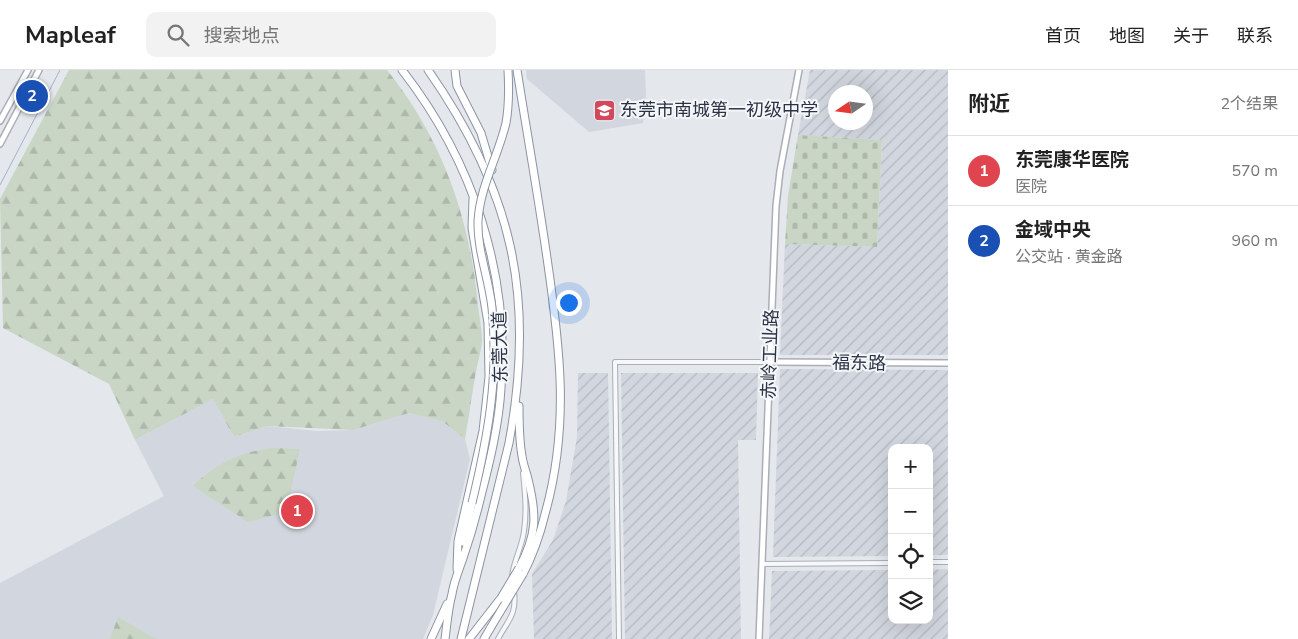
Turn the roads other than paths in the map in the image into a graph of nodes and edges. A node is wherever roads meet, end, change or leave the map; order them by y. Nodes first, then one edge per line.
1 (28, 70) edge
2 (39, 70) edge
3 (402, 70) edge
4 (428, 70) edge
5 (455, 70) edge
6 (508, 70) edge
7 (517, 70) edge
8 (799, 70) edge
9 (0, 121) edge
10 (0, 144) edge
11 (473, 194) junction
12 (496, 195) junction
13 (769, 362) junction
14 (948, 363) edge
15 (519, 370) junction
16 (522, 457) junction
17 (544, 517) junction
18 (530, 546) junction
19 (933, 562) edge
20 (948, 562) edge
21 (888, 563) edge
22 (761, 564) junction
23 (521, 571) junction
24 (457, 574) junction
25 (454, 583) junction
26 (431, 639) edge
27 (445, 639) edge
28 (461, 639) edge
29 (469, 639) edge
30 (484, 639) edge
31 (498, 639) edge
32 (619, 639) edge
33 (759, 639) edge

1 - 9 street
2 - 10 street
3 - 11 highway, 东莞大道
4 - 12 highway, 东莞大道
5 - 12 highway
6 - 24 highway, bridge
7 - 17 highway
8 - 13 street, 赤岭工业路
11 - 24 highway
11 - 24 highway, 东莞大道
12 - 15 highway, 东莞大道
13 - 14 street, 福东路
13 - 22 street, 赤岭工业路
13 - 32 street
15 - 16 highway
15 - 28 highway, 东莞大道
16 - 18 highway
16 - 31 street
17 - 18 highway
17 - 23 highway
18 - 23 highway
19 - 20 street
21 - 22 street
22 - 33 street, 赤岭工业路
23 - 29 highway, bridge
23 - 30 highway, bridge
24 - 25 highway, 东莞大道
25 - 26 highway
25 - 27 highway, 东莞大道

